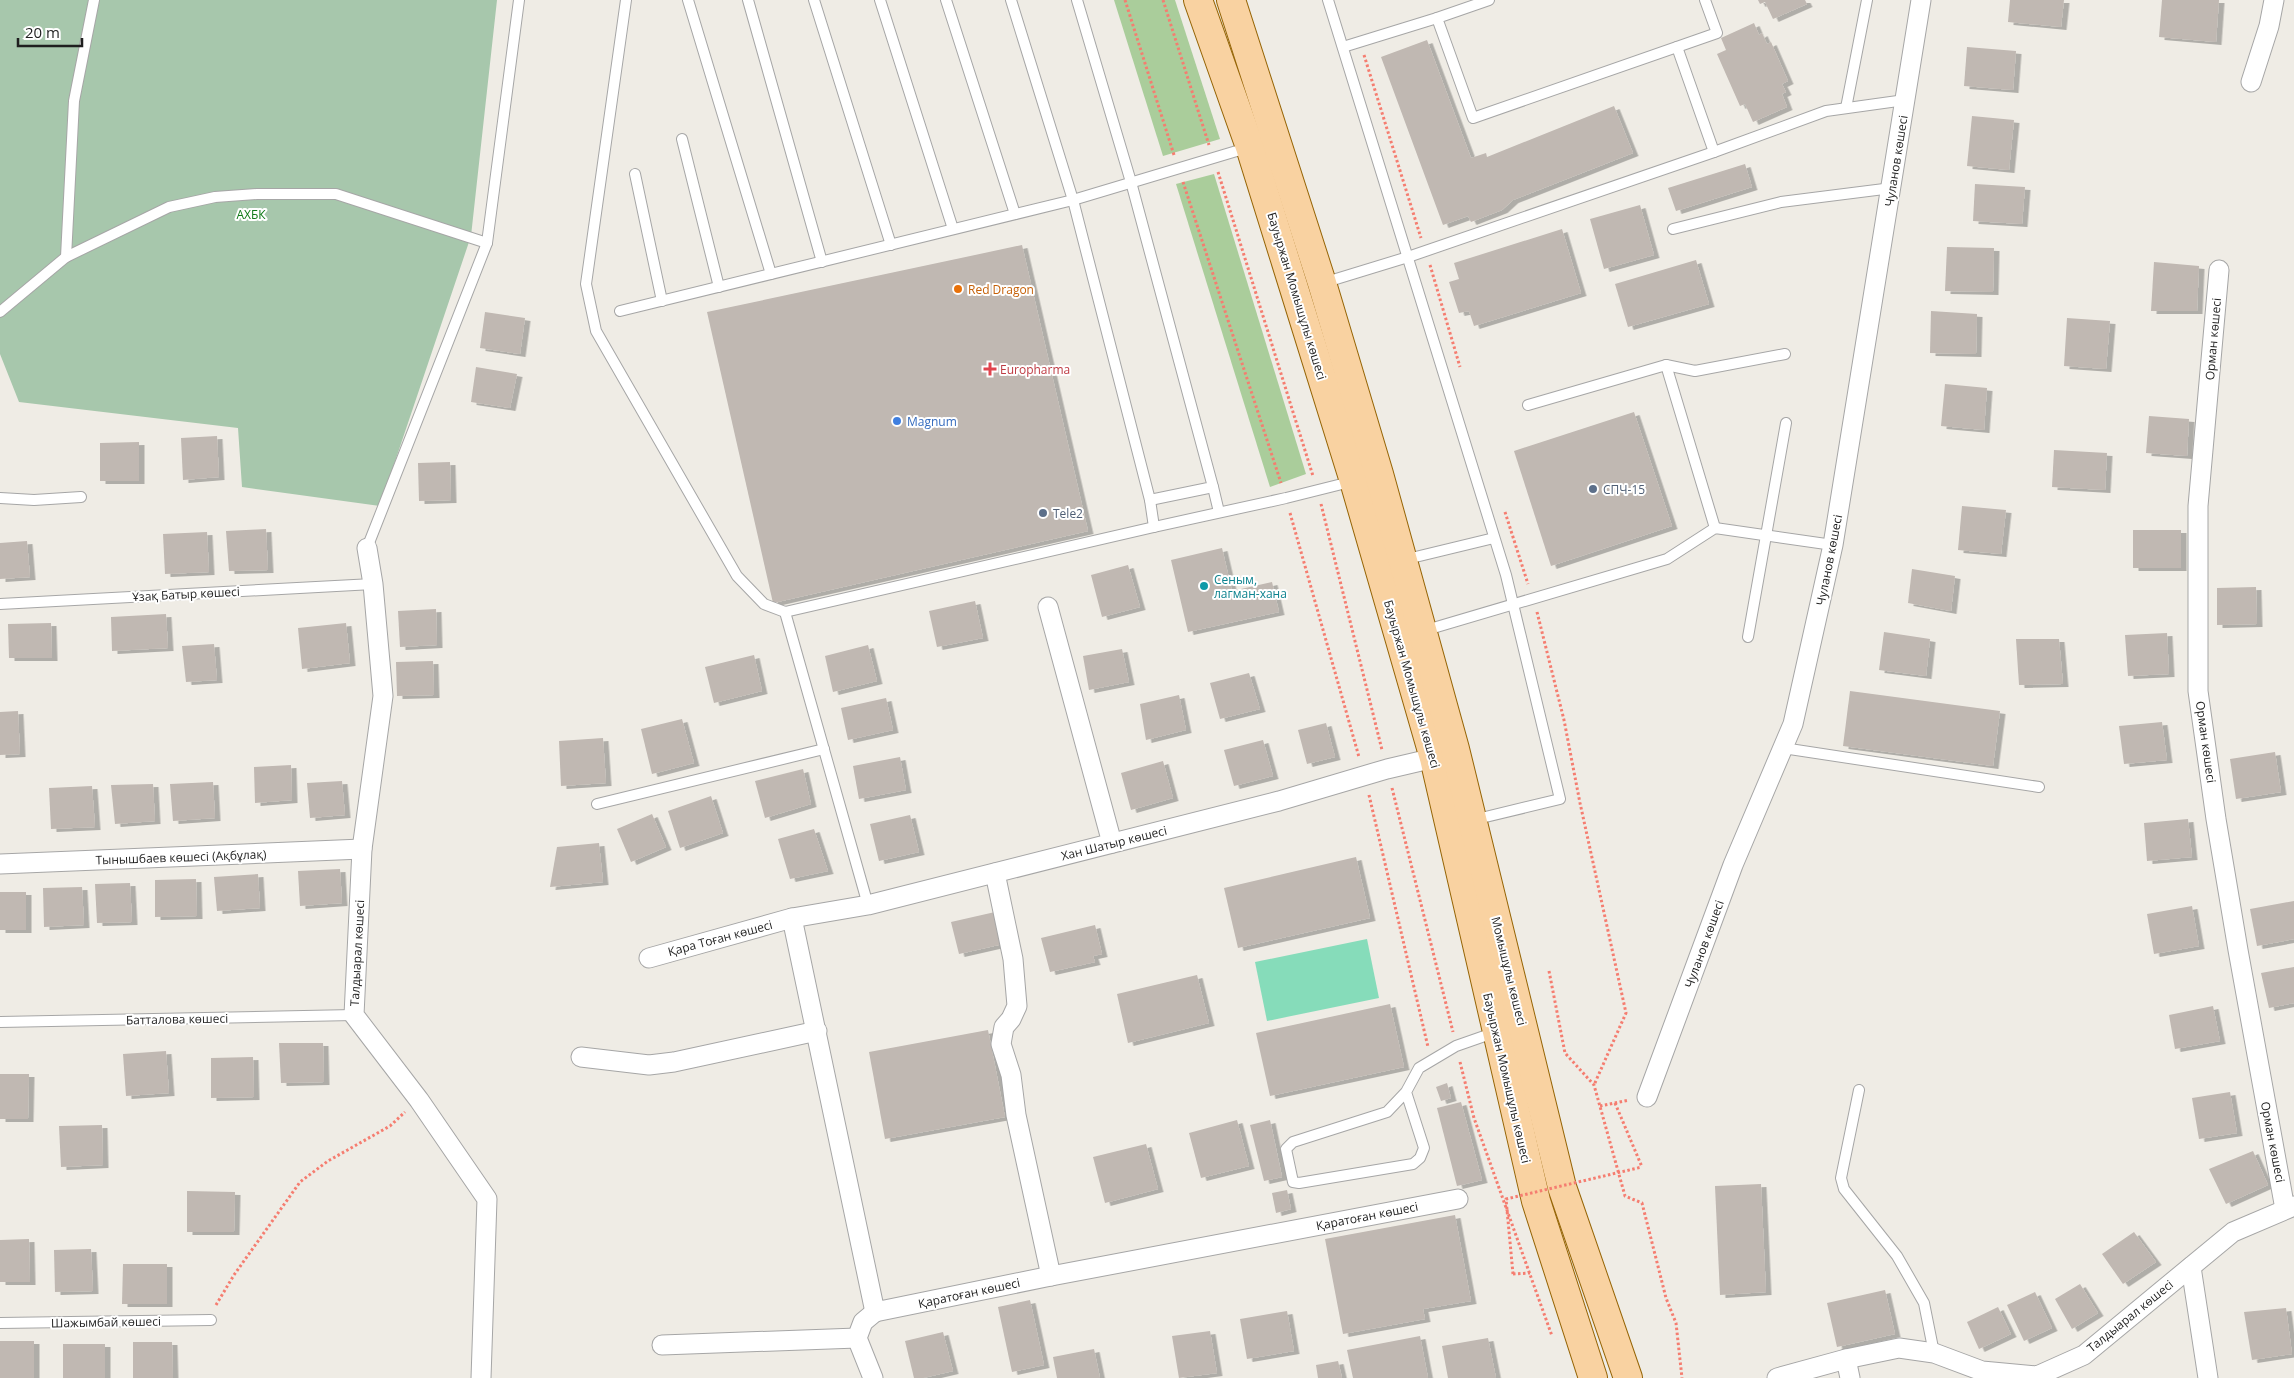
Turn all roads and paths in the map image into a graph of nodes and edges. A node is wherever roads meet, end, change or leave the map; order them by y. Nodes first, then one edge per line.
1 (94, 0) edge
2 (519, 0) edge
3 (626, 0) edge
4 (688, 0) edge
5 (748, 0) edge
6 (814, 0) edge
7 (880, 0) edge
8 (946, 0) edge
9 (1011, 0) edge
10 (1077, 0) edge
11 (1125, 0) edge
12 (1163, 0) edge
13 (1198, 0) edge
14 (1231, 0) edge
15 (1328, 0) edge
16 (1490, 0) edge
17 (1705, 0) edge
18 (1868, 0) edge
19 (1921, 0) edge
20 (2274, 0) edge
21 (1437, 18) junction
22 (1677, 46) junction
23 (1343, 47) junction
24 (2251, 82) dead end
25 (1905, 100) junction
26 (1846, 108) junction
27 (682, 139) dead end
28 (1262, 143) junction
29 (1714, 152) junction
30 (1213, 156) junction
31 (1178, 168) junction
32 (635, 174) dead end
33 (1131, 182) junction
34 (1892, 188) junction
35 (1073, 200) junction
36 (1014, 214) junction
37 (1673, 229) dead end
38 (953, 230) junction
39 (486, 243) junction
40 (891, 245) junction
41 (66, 257) junction
42 (1408, 257) junction
43 (822, 262) junction
44 (2219, 270) dead end
45 (771, 274) junction
46 (1322, 283) junction
47 (719, 287) junction
48 (662, 301) junction
49 (620, 311) dead end
50 (0, 312) edge
51 (1785, 354) dead end
52 (1666, 365) junction
53 (1528, 405) dead end
54 (1786, 423) dead end
55 (1367, 477) junction
56 (1213, 487) junction
57 (1317, 490) junction
58 (81, 497) dead end
59 (0, 498) edge
60 (1286, 498) junction
61 (1150, 500) junction
62 (1219, 512) junction
63 (1154, 526) junction
64 (1715, 528) junction
65 (1766, 536) junction
66 (1494, 538) junction
67 (1833, 545) junction
68 (367, 548) joint
69 (1402, 560) junction
70 (373, 584) junction
71 (0, 604) edge
72 (1513, 604) junction
73 (1048, 607) dead end
74 (785, 612) junction
75 (1422, 631) junction
76 (1748, 637) dead end
77 (1783, 748) junction
78 (824, 749) junction
79 (1434, 758) junction
80 (1387, 769) junction
81 (1365, 775) junction
82 (2039, 787) dead end
83 (597, 804) dead end
84 (1472, 820) junction
85 (1112, 843) junction
86 (362, 849) junction
87 (0, 864) edge
88 (995, 873) junction
89 (868, 905) junction
90 (792, 918) junction
91 (649, 958) dead end
92 (1548, 971) dead end
93 (354, 1015) junction
94 (0, 1022) edge
95 (817, 1032) junction
96 (1496, 1032) junction
97 (1456, 1046) junction
98 (1428, 1047) dead end
99 (581, 1057) dead end
100 (1859, 1090) dead end
101 (1406, 1092) junction
102 (1647, 1097) joint
103 (419, 1100) junction
104 (1615, 1103) junction
105 (1600, 1106) junction
106 (1458, 1199) dead end
107 (2290, 1208) edge
108 (2191, 1267) junction
109 (1530, 1273) junction
110 (1051, 1276) junction
111 (875, 1312) junction
112 (211, 1320) joint
113 (0, 1323) edge
114 (857, 1338) junction
115 (1554, 1343) dead end
116 (662, 1345) dead end
117 (1934, 1353) junction
118 (1846, 1359) junction
119 (1589, 1375) edge
120 (481, 1378) edge
121 (873, 1378) edge
122 (1628, 1378) edge
123 (1682, 1378) edge
124 (1778, 1378) edge
125 (1850, 1378) edge
126 (2208, 1378) edge

1 - 41 lane
2 - 39 lane
3 - 74 lane
4 - 45 lane
5 - 43 lane
6 - 40 lane
7 - 38 lane
8 - 36 lane
9 - 35 lane
10 - 33 lane
11 - 31 path
12 - 30 path
13 - 28 main road, Бауыржан Момышұлы көшесі
14 - 28 main road, Бауыржан Момышұлы көшесі
15 - 23 lane
16 - 21 lane
17 - 22 lane
18 - 26 lane
19 - 25 street, Чуланов көшесі
20 - 24 street
21 - 22 lane
21 - 23 lane
22 - 29 lane
23 - 42 lane
25 - 26 lane
25 - 34 street, Чуланов көшесі
26 - 29 lane
27 - 47 lane
28 - 30 lane
28 - 46 main road, Бауыржан Момышұлы көшесі
28 - 55 main road, Бауыржан Момышұлы көшесі
29 - 42 lane
30 - 31 lane
30 - 57 path
31 - 33 lane
31 - 60 path
32 - 48 lane
33 - 35 lane
33 - 56 lane
34 - 37 lane
34 - 67 street, Чуланов көшесі
35 - 36 lane
35 - 61 lane
36 - 38 lane
38 - 40 lane
39 - 41 lane
39 - 68 lane
40 - 43 lane
41 - 50 lane
42 - 46 lane
42 - 66 lane
43 - 45 lane
44 - 107 street, Орман көшесі
45 - 47 lane
46 - 55 main road, Бауыржан Момышұлы көшесі
47 - 48 lane
48 - 49 lane
51 - 52 lane
52 - 53 lane
52 - 64 lane
54 - 65 lane
55 - 57 lane
55 - 69 main road, Бауыржан Момышұлы көшесі
55 - 79 main road, Бауыржан Момышұлы көшесі
56 - 61 lane
56 - 62 lane
57 - 60 lane
57 - 80 path
58 - 59 lane
60 - 62 lane
60 - 81 path
61 - 63 lane
62 - 63 lane
63 - 74 lane
64 - 65 lane
64 - 72 lane
65 - 67 lane
65 - 76 lane
66 - 69 lane
66 - 72 lane
67 - 77 street, Чуланов көшесі
68 - 70 street, Талдыарал көшесі
69 - 75 main road, Момышұлы көшесі
70 - 71 lane, Ұзақ Батыр көшесі
70 - 86 street, Талдыарал көшесі
72 - 75 lane
72 - 84 lane
73 - 85 street
74 - 78 lane
75 - 84 main road, Момышұлы көшесі
77 - 82 lane
77 - 102 street, Чуланов көшесі
78 - 83 lane
78 - 89 lane
79 - 80 street, Хан Шатыр көшесі
79 - 96 main road, Бауыржан Момышұлы көшесі
80 - 81 street, Хан Шатыр көшесі
80 - 97 path
81 - 85 street, Хан Шатыр көшесі
81 - 98 path
84 - 122 main road, Момышұлы көшесі
85 - 88 street, Хан Шатыр көшесі
86 - 87 street, Тынышбаев көшесі (Ақбұлақ)
86 - 93 street, Талдыарал көшесі
88 - 89 street, Хан Шатыр көшесі
88 - 110 street
89 - 90 street, Хан Шатыр көшесі
90 - 91 street, Қара Тоған көшесі
90 - 95 street
92 - 105 path
93 - 94 lane, Батталова көшесі
93 - 103 street, Талдыарал көшесі
95 - 99 street
95 - 111 street
96 - 97 lane
96 - 119 main road, Бауыржан Момышұлы көшесі
97 - 101 lane
97 - 109 path
100 - 117 lane
101 - 101 lane
102 - 104 path
103 - 112 path
103 - 120 street, Талдыарал көшесі
104 - 105 path
104 - 109 path, bridge
105 - 123 path
106 - 110 street, Қаратоған көшесі
107 - 108 street, Талдыарал көшесі
108 - 117 street, Талдыарал көшесі
108 - 126 street
109 - 115 path
110 - 111 street, Қаратоған көшесі
111 - 114 street
112 - 113 lane, Шажымбай көшесі
114 - 116 street
114 - 121 street
117 - 118 street, Талдыарал көшесі
118 - 124 street, Талдыарал көшесі
118 - 125 street

